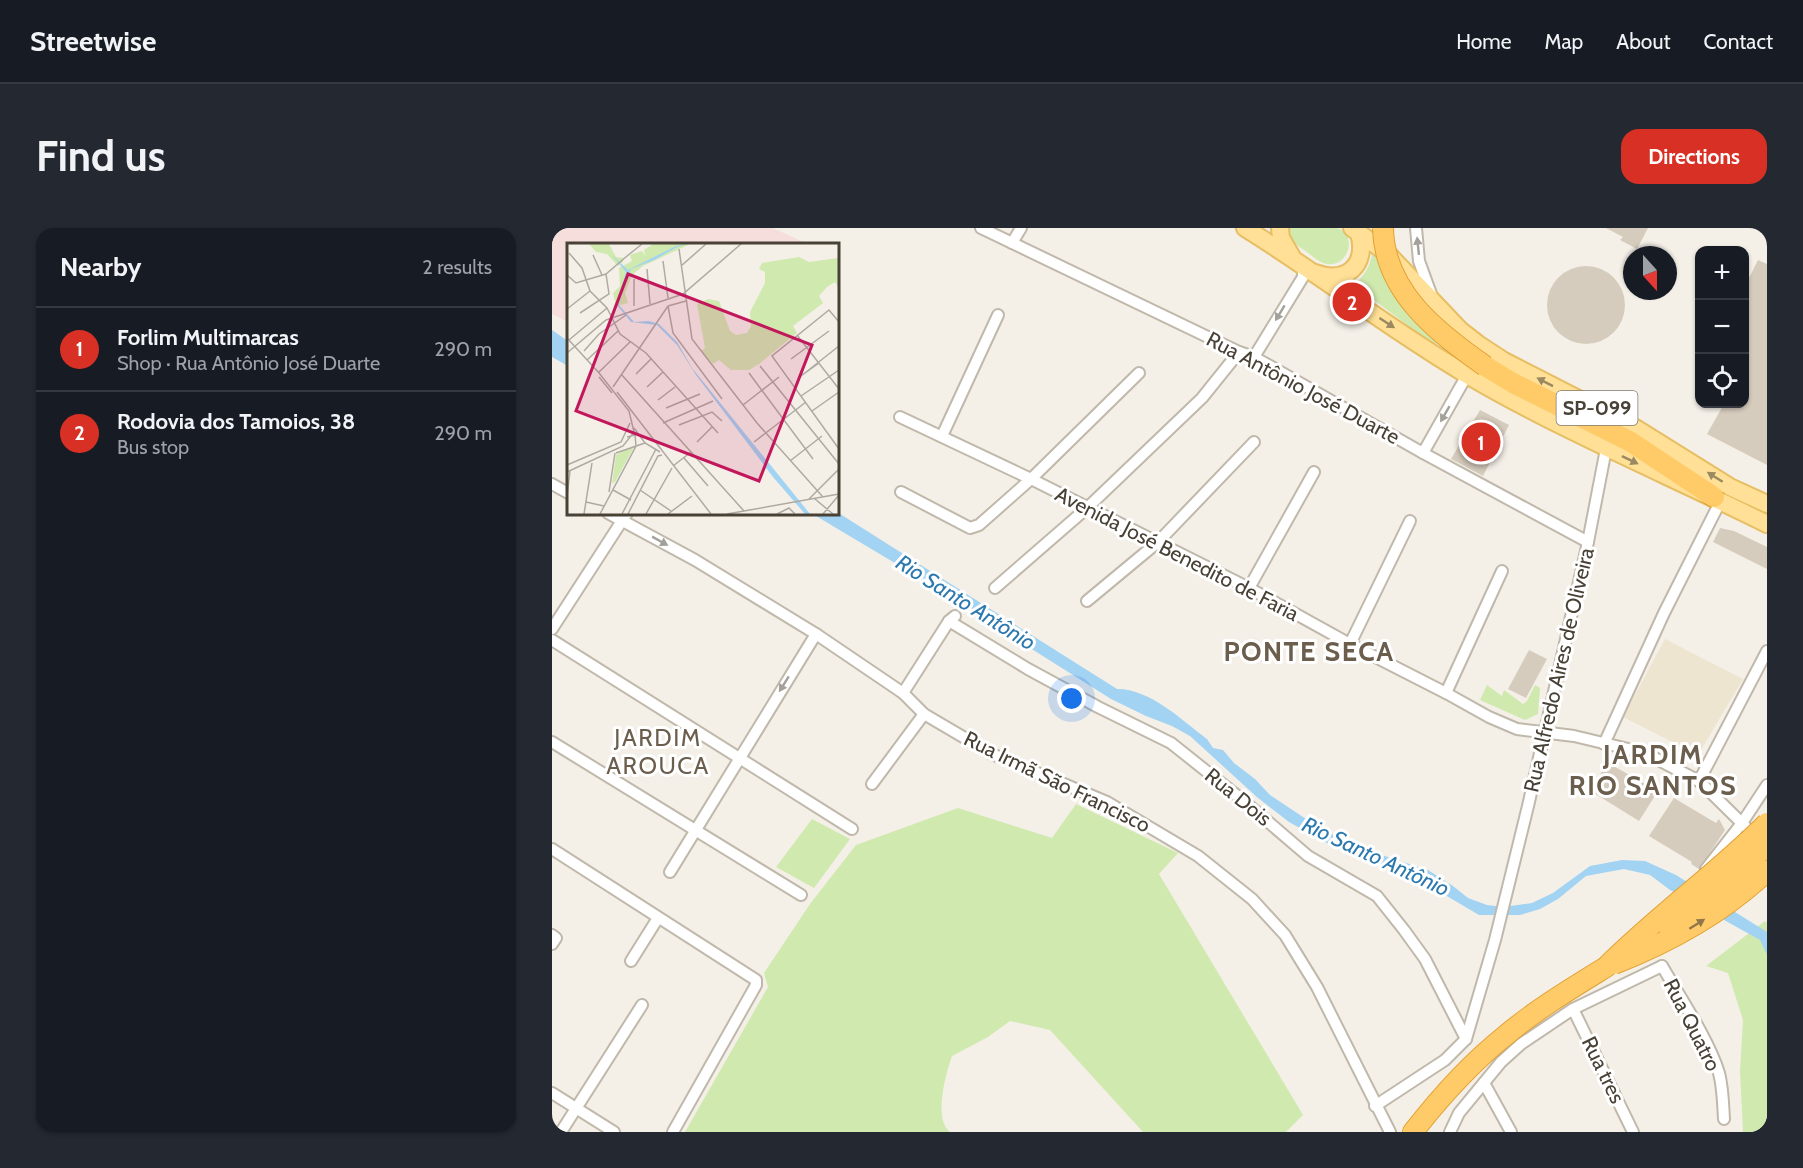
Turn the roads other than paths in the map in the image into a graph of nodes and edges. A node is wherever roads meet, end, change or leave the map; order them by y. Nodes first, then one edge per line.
1 (981, 228) edge
2 (1021, 228) edge
3 (1245, 228) edge
4 (1280, 228) edge
5 (1383, 228) edge
6 (1416, 228) edge
7 (1356, 231) edge
8 (1012, 243) junction
9 (1298, 264) junction
10 (1435, 303) junction
11 (998, 315) dead end
12 (1239, 352) junction
13 (1254, 357) junction
14 (1138, 374) dead end
15 (1467, 375) junction
16 (900, 417) dead end
17 (942, 436) junction
18 (1254, 442) dead end
19 (1606, 449) junction
20 (1423, 453) junction
21 (1314, 472) dead end
22 (1031, 479) junction
23 (552, 484) edge
24 (567, 492) edge
25 (901, 492) dead end
26 (1717, 499) junction
27 (1767, 504) edge
28 (1087, 508) junction
29 (625, 517) edge
30 (1410, 521) dead end
31 (1767, 524) edge
32 (1158, 542) junction
33 (1588, 542) junction
34 (1502, 571) dead end
35 (995, 588) dead end
36 (1249, 588) junction
37 (1087, 601) dead end
38 (552, 629) edge
39 (816, 634) junction
40 (552, 640) edge
41 (1350, 644) junction
42 (1767, 651) edge
43 (903, 693) junction
44 (1446, 693) junction
45 (924, 714) junction
46 (1545, 733) junction
47 (552, 742) edge
48 (1604, 744) junction
49 (739, 756) junction
50 (1699, 781) junction
51 (872, 784) dead end
52 (1767, 785) edge
53 (1742, 823) junction
54 (1767, 823) edge
55 (852, 829) dead end
56 (696, 830) junction
57 (1767, 847) edge
58 (552, 849) edge
59 (670, 872) dead end
60 (1767, 872) edge
61 (801, 895) dead end
62 (658, 918) junction
63 (552, 935) edge
64 (552, 944) edge
65 (631, 961) dead end
66 (1662, 966) junction
67 (1606, 967) junction
68 (642, 1005) dead end
69 (1573, 1009) junction
70 (1467, 1039) junction
71 (1484, 1083) junction
72 (552, 1093) edge
73 (1375, 1106) junction
74 (577, 1109) junction
75 (1724, 1119) dead end
76 (561, 1132) edge
77 (614, 1132) edge
78 (673, 1132) edge
79 (1390, 1132) edge
80 (1413, 1132) edge
81 (1450, 1132) edge
82 (1510, 1132) edge
83 (1633, 1132) edge

1 - 8 street, Rua Antônio José Duarte
2 - 8 street
3 - 9 main road, SP-099
4 - 9 main road
5 - 26 highway, bridge
10 -> 6 street
7 - 9 main road, SP-099
7 - 10 main road, SP-099
8 - 12 street, Rua Antônio José Duarte
9 -> 13 street
9 -> 15 main road, SP-099
27 -> 10 main road, SP-099
11 - 17 street
12 - 13 street, Rua Antônio José Duarte
12 - 28 street
13 - 20 street, Rua Antônio José Duarte
14 - 22 street
15 - 19 main road, SP-099
15 -> 20 street
16 - 17 street, Avenida José Benedito de Faria
17 - 22 street, Avenida José Benedito de Faria
18 - 32 street
19 -> 26 main road, SP-099
19 - 33 street, Rua Alfredo Aires de Oliveira
20 - 33 street, Rua Antônio José Duarte
21 - 36 street
22 - 25 street
22 - 28 street, Avenida José Benedito de Faria
23 - 24 street
26 - 31 main road, SP-099
26 - 48 street
28 - 32 street, Avenida José Benedito de Faria
28 - 35 street
29 - 38 street
29 -> 39 street, Rua Irmã São Francisco
30 - 41 street
32 - 36 street, Avenida José Benedito de Faria
32 - 37 street
33 - 46 street, Rua Alfredo Aires de Oliveira
34 - 44 street
36 - 41 street, Avenida José Benedito de Faria
39 - 43 street, Rua Irmã São Francisco
39 -> 49 street
40 - 49 street
41 - 44 street, Avenida José Benedito de Faria
42 - 50 street
43 - 45 street, Rua Irmã São Francisco
43 - 70 street, Rua Dois
44 - 46 street, Avenida José Benedito de Faria
45 - 51 street
45 - 73 street, Rua Irmã São Francisco
46 - 48 street, Avenida José Benedito de Faria
46 - 70 street, Rua Alfredo Aires de Oliveira
47 - 56 street
48 - 50 street, Avenida José Benedito de Faria
49 - 55 street
49 - 56 street
50 - 53 street, Avenida José Benedito de Faria
52 - 53 street
53 - 57 street, Avenida José Benedito de Faria
53 - 66 street, bridge
54 - 67 highway, bridge
56 - 59 street
56 - 61 street
57 - 67 highway, bridge
58 - 62 street
67 -> 60 highway, bridge
62 - 65 street
62 - 78 street
63 - 64 street
66 - 69 street
66 - 75 street, Rua Quatro
67 - 80 highway
68 - 74 street
69 - 71 street
69 - 83 street, Rua tres
70 - 73 street
71 - 81 street
71 - 82 street
72 - 74 street
73 - 79 street, Rua Irmã São Francisco
74 - 76 street
74 - 77 street

